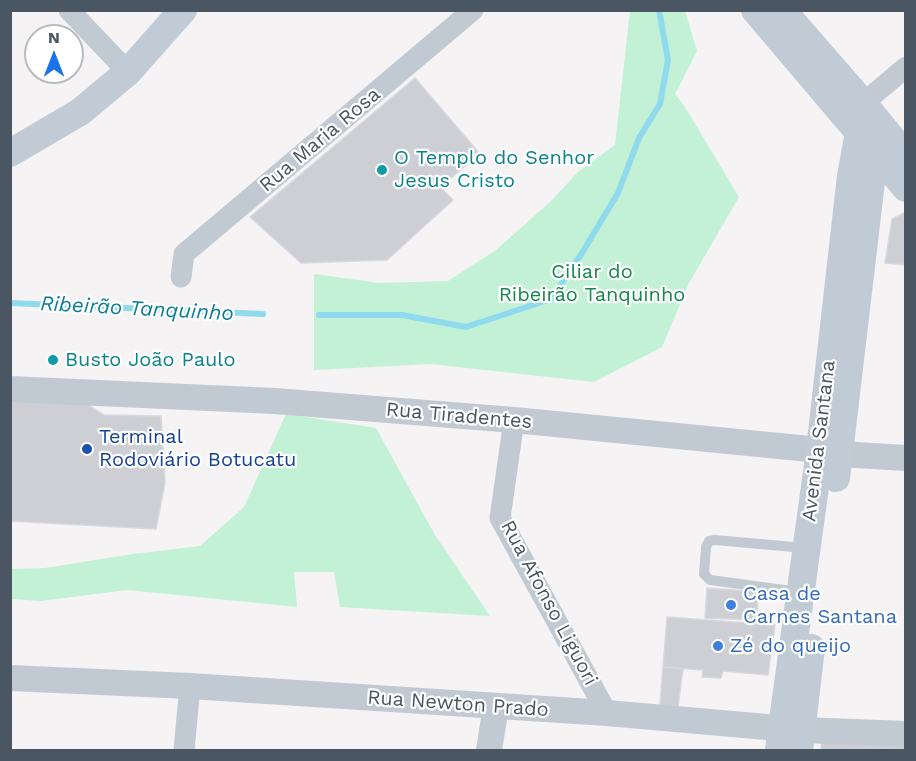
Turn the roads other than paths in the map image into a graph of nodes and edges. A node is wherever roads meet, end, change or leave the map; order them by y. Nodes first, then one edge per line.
1 (69, 10) edge
2 (183, 10) edge
3 (473, 10) edge
4 (755, 10) edge
5 (782, 10) edge
6 (906, 67) edge
7 (128, 72) junction
8 (866, 124) junction
9 (16, 145) edge
10 (10, 172) edge
11 (895, 177) edge
12 (181, 277) dead end
13 (10, 389) edge
14 (514, 420) junction
15 (829, 452) junction
16 (906, 458) edge
17 (805, 548) junction
18 (804, 600) junction
19 (10, 678) edge
20 (190, 687) junction
21 (496, 706) junction
22 (607, 713) junction
23 (906, 734) edge
24 (790, 740) edge
25 (184, 750) edge
26 (489, 750) edge

1 - 7 street
2 - 7 main road
3 - 12 street, Rua Maria Rosa
4 - 8 main road
5 - 8 main road
6 - 8 street
7 - 9 main road
8 - 11 main road, Avenida Santana
8 - 11 main road
8 - 15 main road, Avenida Santana
9 - 10 main road
11 - 15 main road, Avenida Santana
13 - 14 street, Rua Tiradentes
14 - 15 street, Rua Tiradentes
14 - 22 street, Rua Afonso Liguori
15 - 16 street, Rua Tiradentes
15 - 17 main road, Avenida Santana
15 - 18 main road, Avenida Santana
17 - 18 main road, Avenida Santana
17 - 18 lane
18 - 24 main road, Avenida Santana
19 - 20 street, Rua Newton Prado
20 - 21 street, Rua Newton Prado
20 - 25 street
21 - 22 street, Rua Newton Prado
21 - 26 street
22 - 24 street, Rua Newton Prado
23 - 24 street, Rua Newton Prado

